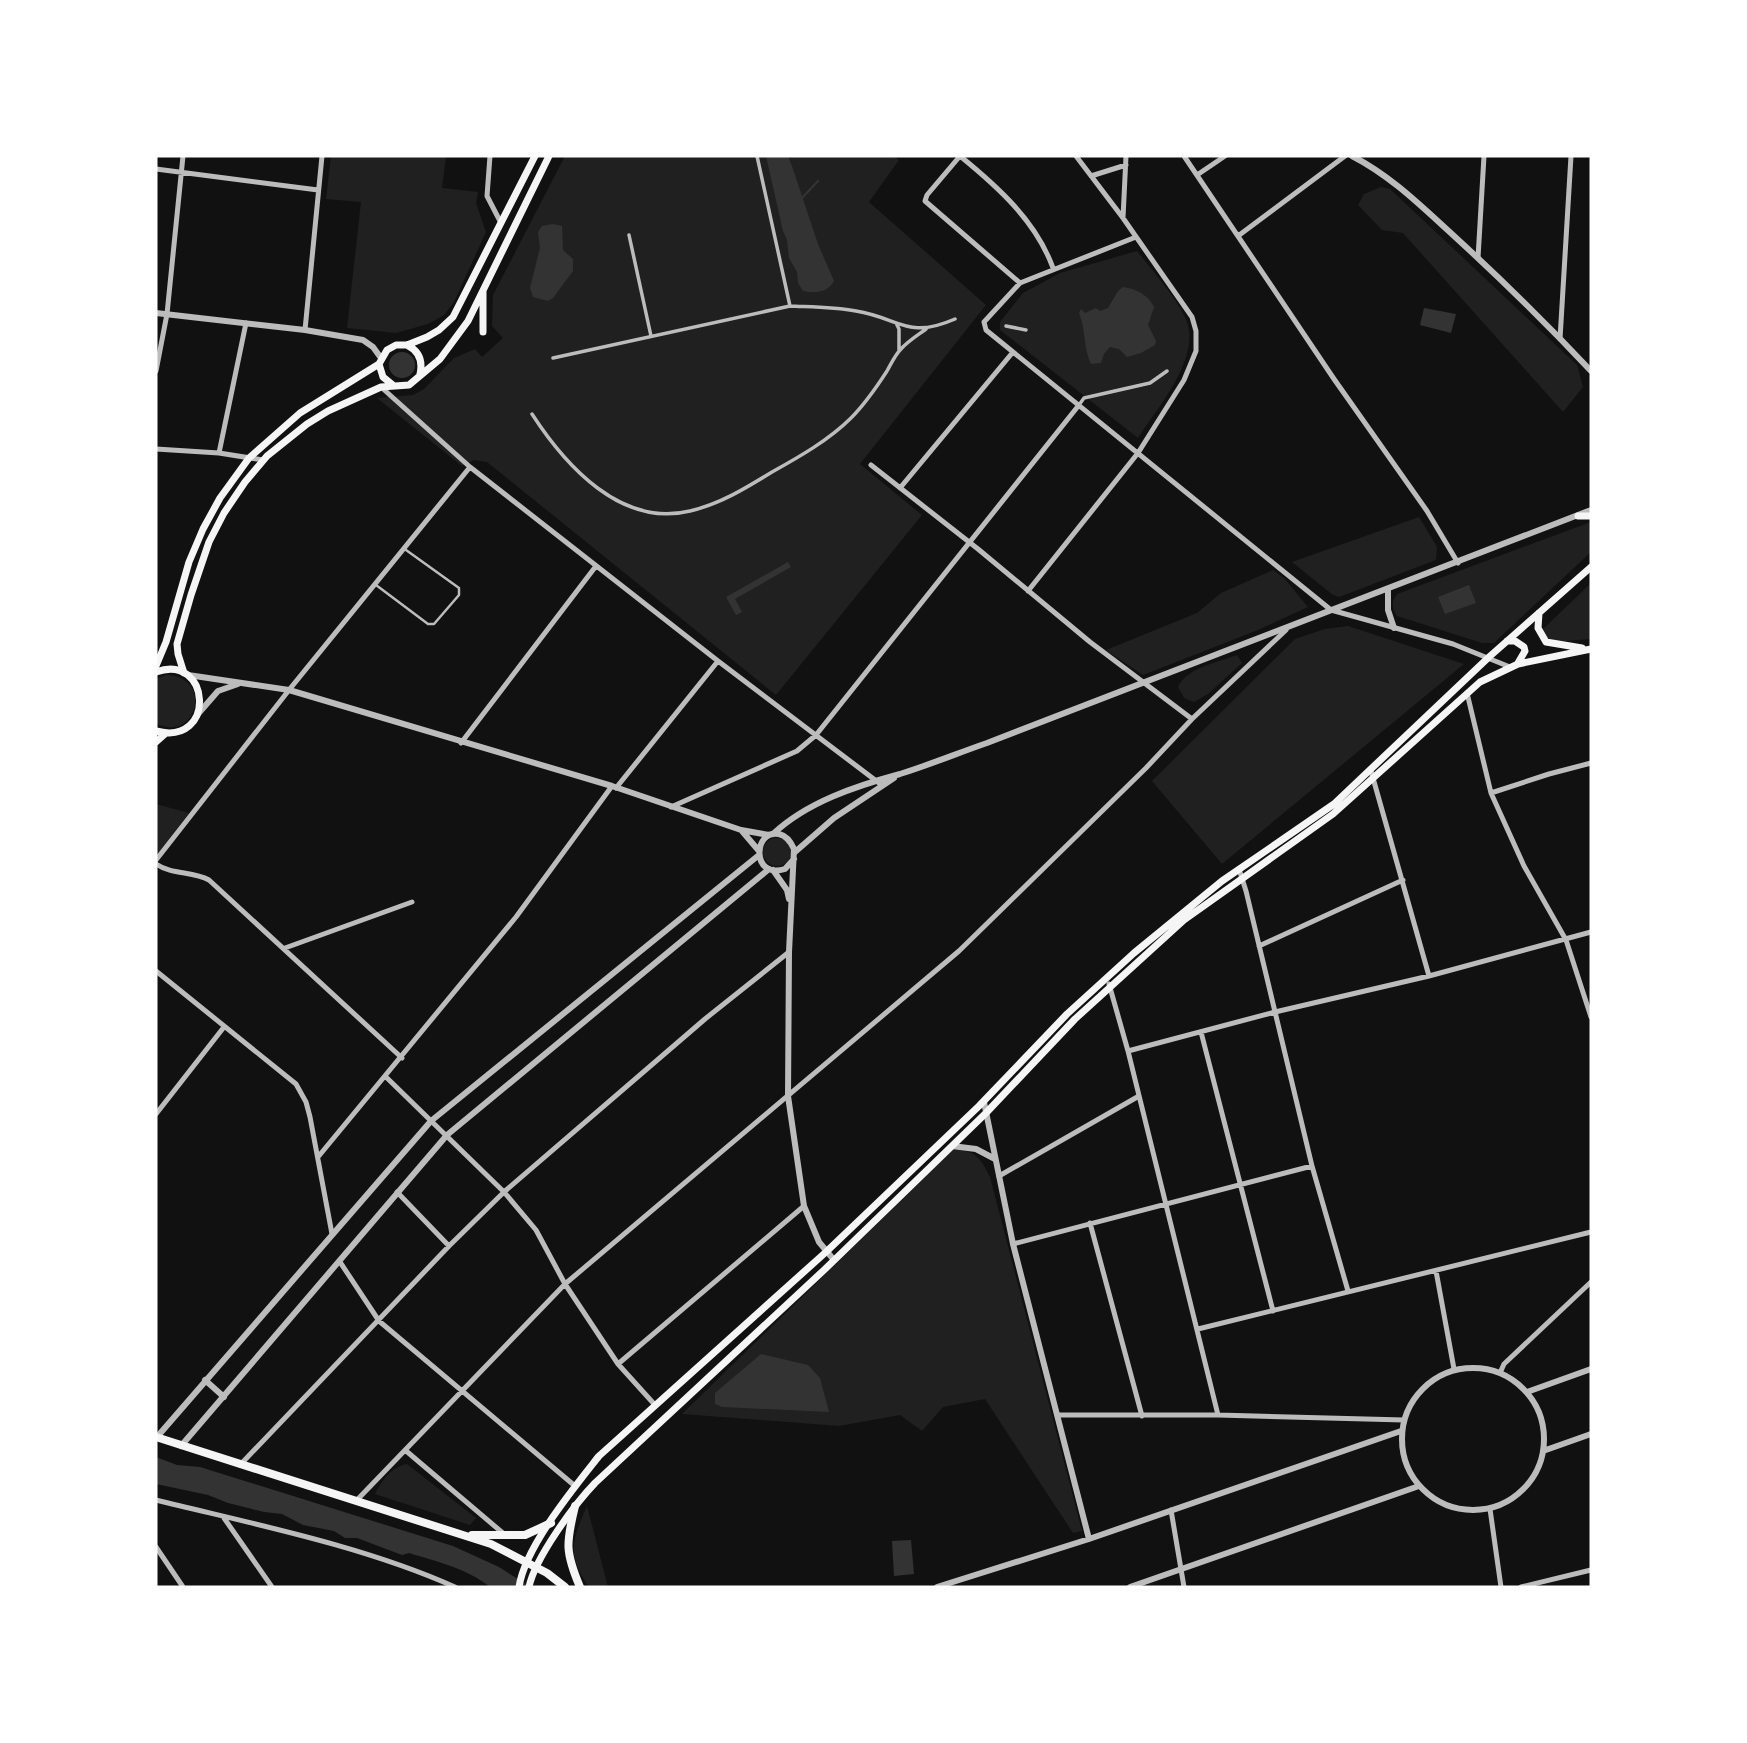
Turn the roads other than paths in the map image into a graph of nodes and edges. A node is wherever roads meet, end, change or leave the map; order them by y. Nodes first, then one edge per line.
1 (183, 156) edge
2 (322, 156) edge
3 (490, 156) edge
4 (535, 156) edge
5 (549, 156) edge
6 (757, 156) edge
7 (960, 156) edge
8 (1076, 156) edge
9 (1126, 156) edge
10 (1184, 156) edge
11 (1225, 156) edge
12 (1345, 156) edge
13 (1352, 156) edge
14 (1484, 156) edge
15 (1571, 156) edge
16 (1126, 165) junction
17 (156, 169) edge
18 (181, 172) junction
19 (1197, 175) junction
20 (1091, 176) junction
21 (318, 190) junction
22 (1123, 218) junction
23 (501, 223) junction
24 (629, 235) dead end
25 (1238, 236) junction
26 (1136, 237) junction
27 (1478, 258) junction
28 (1053, 268) junction
29 (1020, 283) junction
30 (483, 290) junction
31 (790, 306) junction
32 (156, 313) edge
33 (167, 314) junction
34 (955, 319) dead end
35 (246, 323) junction
36 (896, 323) junction
37 (1006, 326) dead end
38 (926, 329) junction
39 (305, 330) junction
40 (1026, 330) dead end
41 (483, 332) dead end
42 (650, 336) junction
43 (1560, 339) junction
44 (407, 345) junction
45 (900, 350) junction
46 (1013, 352) junction
47 (552, 358) dead end
48 (380, 361) junction
49 (156, 371) edge
50 (1167, 371) dead end
51 (1591, 371) edge
52 (420, 375) junction
53 (394, 386) junction
54 (381, 387) junction
55 (1079, 405) junction
56 (532, 414) dead end
57 (156, 449) edge
58 (219, 453) junction
59 (1138, 453) junction
60 (249, 458) junction
61 (263, 460) junction
62 (871, 465) dead end
63 (470, 467) junction
64 (900, 488) junction
65 (1591, 510) edge
66 (1578, 516) junction
67 (1591, 516) edge
68 (971, 543) junction
69 (405, 550) junction
70 (1458, 563) junction
71 (596, 566) junction
72 (1591, 567) edge
73 (376, 585) junction
74 (1388, 589) junction
75 (1028, 591) junction
76 (1331, 610) junction
77 (1539, 613) junction
78 (1394, 628) junction
79 (1286, 630) junction
80 (1507, 641) junction
81 (1590, 649) edge
82 (1489, 657) junction
83 (718, 662) junction
84 (1514, 665) junction
85 (156, 666) edge
86 (156, 672) edge
87 (186, 674) junction
88 (1145, 683) junction
89 (240, 684) junction
90 (289, 690) junction
91 (1467, 693) junction
92 (198, 714) junction
93 (1192, 719) junction
94 (156, 731) edge
95 (166, 734) junction
96 (816, 735) junction
97 (156, 742) edge
98 (461, 743) junction
99 (1590, 765) edge
100 (900, 774) junction
101 (1373, 775) junction
102 (876, 779) junction
103 (882, 785) junction
104 (614, 787) junction
105 (843, 793) junction
106 (1491, 793) junction
107 (852, 805) junction
108 (671, 807) junction
109 (741, 830) junction
110 (771, 834) junction
111 (759, 853) junction
112 (794, 855) junction
113 (156, 862) edge
114 (1239, 869) junction
115 (771, 870) junction
116 (1243, 878) junction
117 (1403, 880) junction
118 (412, 902) dead end
119 (792, 912) junction
120 (1591, 932) edge
121 (1566, 940) junction
122 (1259, 946) junction
123 (285, 948) junction
124 (789, 952) junction
125 (156, 971) edge
126 (1429, 976) junction
127 (1106, 979) junction
128 (1111, 987) junction
129 (1275, 1012) junction
130 (1591, 1017) edge
131 (224, 1027) junction
132 (1201, 1032) junction
133 (1128, 1051) junction
134 (402, 1058) junction
135 (386, 1077) junction
136 (788, 1096) junction
137 (1139, 1096) junction
138 (984, 1102) junction
139 (986, 1113) junction
140 (156, 1114) edge
141 (430, 1121) junction
142 (447, 1135) junction
143 (952, 1146) junction
144 (318, 1157) junction
145 (995, 1159) junction
146 (1312, 1166) junction
147 (999, 1176) junction
148 (1240, 1186) junction
149 (397, 1192) junction
150 (504, 1192) junction
151 (1167, 1204) junction
152 (804, 1206) junction
153 (1090, 1223) junction
154 (1591, 1232) edge
155 (332, 1234) junction
156 (1013, 1244) junction
157 (449, 1246) junction
158 (826, 1252) junction
159 (834, 1260) junction
160 (340, 1262) junction
161 (1436, 1271) junction
162 (1591, 1282) edge
163 (565, 1284) junction
164 (1348, 1291) junction
165 (1273, 1311) junction
166 (379, 1321) junction
167 (1198, 1329) junction
168 (618, 1364) junction
169 (1454, 1369) junction
170 (1591, 1369) edge
171 (1500, 1373) junction
172 (205, 1380) junction
173 (461, 1390) junction
174 (1527, 1392) junction
175 (224, 1397) junction
176 (655, 1405) junction
177 (1057, 1415) junction
178 (1218, 1415) junction
179 (1142, 1416) junction
180 (1404, 1420) junction
181 (1401, 1431) junction
182 (1591, 1434) edge
183 (157, 1437) edge
184 (181, 1446) junction
185 (405, 1450) junction
186 (1543, 1451) junction
187 (240, 1465) junction
188 (575, 1486) junction
189 (1419, 1486) junction
190 (156, 1500) edge
191 (356, 1501) junction
192 (575, 1506) junction
193 (1490, 1509) junction
194 (1171, 1510) junction
195 (223, 1517) junction
196 (551, 1523) junction
197 (461, 1535) junction
198 (507, 1536) junction
199 (1089, 1539) junction
200 (156, 1547) edge
201 (526, 1561) junction
202 (537, 1567) junction
203 (1181, 1570) junction
204 (1591, 1570) edge
205 (529, 1585) edge
206 (183, 1587) edge
207 (272, 1587) edge
208 (455, 1587) edge
209 (519, 1587) edge
210 (565, 1587) edge
211 (580, 1587) edge
212 (937, 1587) edge
213 (1130, 1587) edge
214 (1184, 1587) edge
215 (1501, 1587) edge
216 (1521, 1587) edge

1 - 18 street
2 - 21 street
3 - 23 street
4 - 23 main road
5 - 30 main road
6 - 31 street
7 - 28 street
7 - 29 street
8 - 20 street
9 - 16 street
10 - 19 street
11 - 19 street
12 - 25 street
13 - 27 street
14 - 27 street
15 - 43 street
16 - 20 street
16 - 22 street
17 - 18 street
18 - 21 street
18 - 33 street
19 - 25 street
20 - 22 street
21 - 39 street
22 - 26 street
23 - 44 main road
24 - 42 street
25 - 70 street
26 - 28 street
26 - 59 street
27 - 43 street
28 - 29 street
29 - 46 street
30 - 41 main road
30 - 52 main road
31 - 36 street
31 - 42 street
32 - 33 street
33 - 35 street
33 - 49 street
34 - 38 street
35 - 39 street
35 - 58 street
36 - 38 street
36 - 45 street
37 - 40 street
38 - 45 street
39 - 48 street
42 - 47 street
43 - 51 street
44 - 48 main road
44 - 52 main road
45 - 56 street
46 - 55 street
46 - 64 street
48 - 53 main road
48 - 60 main road
50 - 55 street
52 - 53 main road
53 - 54 main road
54 - 61 main road
54 - 63 street
55 - 59 street
55 - 68 street
57 - 58 street
58 - 60 street
59 - 75 street
59 - 76 street
60 - 61 street
60 - 85 main road
61 - 87 main road
62 - 64 street
63 - 69 street
63 - 71 street
64 - 68 street
65 - 66 street
66 - 67 main road
66 - 70 street
68 - 75 street
68 - 96 street
69 - 73 street
69 - 73 lane
70 - 74 street
71 - 83 street
71 - 98 street
72 - 77 main road
73 - 90 street
74 - 76 street
74 - 78 street
75 - 88 street
76 - 78 street
76 - 79 street
77 - 80 main road
77 - 81 main road
78 - 82 street
79 - 88 street
79 - 93 street
80 - 82 main road
80 - 84 main road
81 - 84 main road
82 - 84 street
82 - 101 main road
83 - 96 street
83 - 104 street
84 - 91 main road
86 - 87 main road
87 - 89 street
87 - 92 main road
88 - 93 street
88 - 100 street
89 - 90 street
89 - 92 street
90 - 98 street
90 - 113 street
91 - 101 main road
91 - 106 street
92 - 95 main road
93 - 136 street
94 - 95 main road
95 - 97 main road
96 - 102 street
96 - 108 street
98 - 104 street
99 - 106 street
100 - 102 street
100 - 103 street
101 - 114 main road
101 - 116 main road
101 - 117 street
102 - 103 street
102 - 105 street
103 - 107 street
104 - 108 street
104 - 134 street
105 - 107 street
105 - 110 street
106 - 121 street
107 - 112 street
108 - 109 street
109 - 110 street
109 - 111 street
110 - 111 street
110 - 112 street
111 - 115 street
111 - 141 street
112 - 115 street
112 - 119 street
113 - 123 street
114 - 116 street
114 - 127 main road
115 - 119 street
115 - 142 street
116 - 122 street
116 - 128 main road
117 - 122 street
117 - 126 street
118 - 123 street
119 - 124 street
120 - 121 street
121 - 126 street
121 - 130 street
122 - 129 street
123 - 134 street
124 - 136 street
124 - 150 street
125 - 131 street
126 - 129 street
127 - 128 street
127 - 138 main road
128 - 133 street
128 - 139 main road
129 - 132 street
129 - 146 street
131 - 140 street
131 - 144 street
132 - 133 street
132 - 148 street
133 - 137 street
134 - 135 street
135 - 141 street
135 - 144 street
136 - 152 street
136 - 163 street
137 - 147 street
137 - 151 street
138 - 139 street
138 - 158 main road
139 - 143 main road
139 - 145 street
141 - 142 street
141 - 155 street
142 - 149 street
142 - 150 street
143 - 145 street
143 - 159 main road
144 - 155 street
145 - 147 street
146 - 148 street
146 - 164 street
147 - 156 street
148 - 151 street
148 - 165 street
149 - 157 street
149 - 160 street
150 - 157 street
150 - 163 street
151 - 153 street
151 - 167 street
152 - 158 street
152 - 168 street
153 - 156 street
153 - 179 street
154 - 161 street
155 - 172 street
156 - 177 street
157 - 166 street
158 - 159 street
158 - 176 main road
159 - 192 main road
160 - 166 street
160 - 175 street
161 - 164 street
161 - 169 street
162 - 171 street
163 - 168 street
163 - 173 street
164 - 165 street
165 - 167 street
166 - 173 street
166 - 187 street
167 - 178 street
168 - 176 street
169 - 171 street
169 - 180 street
170 - 174 street
171 - 174 street
172 - 175 street
172 - 183 street
173 - 185 street
173 - 188 street
174 - 186 street
175 - 184 street
176 - 188 main road
177 - 179 street
177 - 199 street
178 - 179 street
178 - 180 street
180 - 181 street
181 - 189 street
181 - 194 street
182 - 186 street
183 - 184 main road
184 - 187 main road
185 - 191 street
185 - 198 street
186 - 193 street
187 - 191 main road
188 - 196 main road
189 - 193 street
189 - 203 street
190 - 195 street
191 - 197 main road
192 - 202 main road
192 - 211 main road
193 - 215 street
194 - 199 street
194 - 203 street
195 - 207 street
195 - 208 street
196 - 198 main road
196 - 201 main road
197 - 198 main road
197 - 201 main road
199 - 212 street
200 - 206 street
201 - 202 main road
201 - 209 main road
202 - 205 main road
202 - 210 main road
203 - 213 street
203 - 214 street
204 - 216 street

